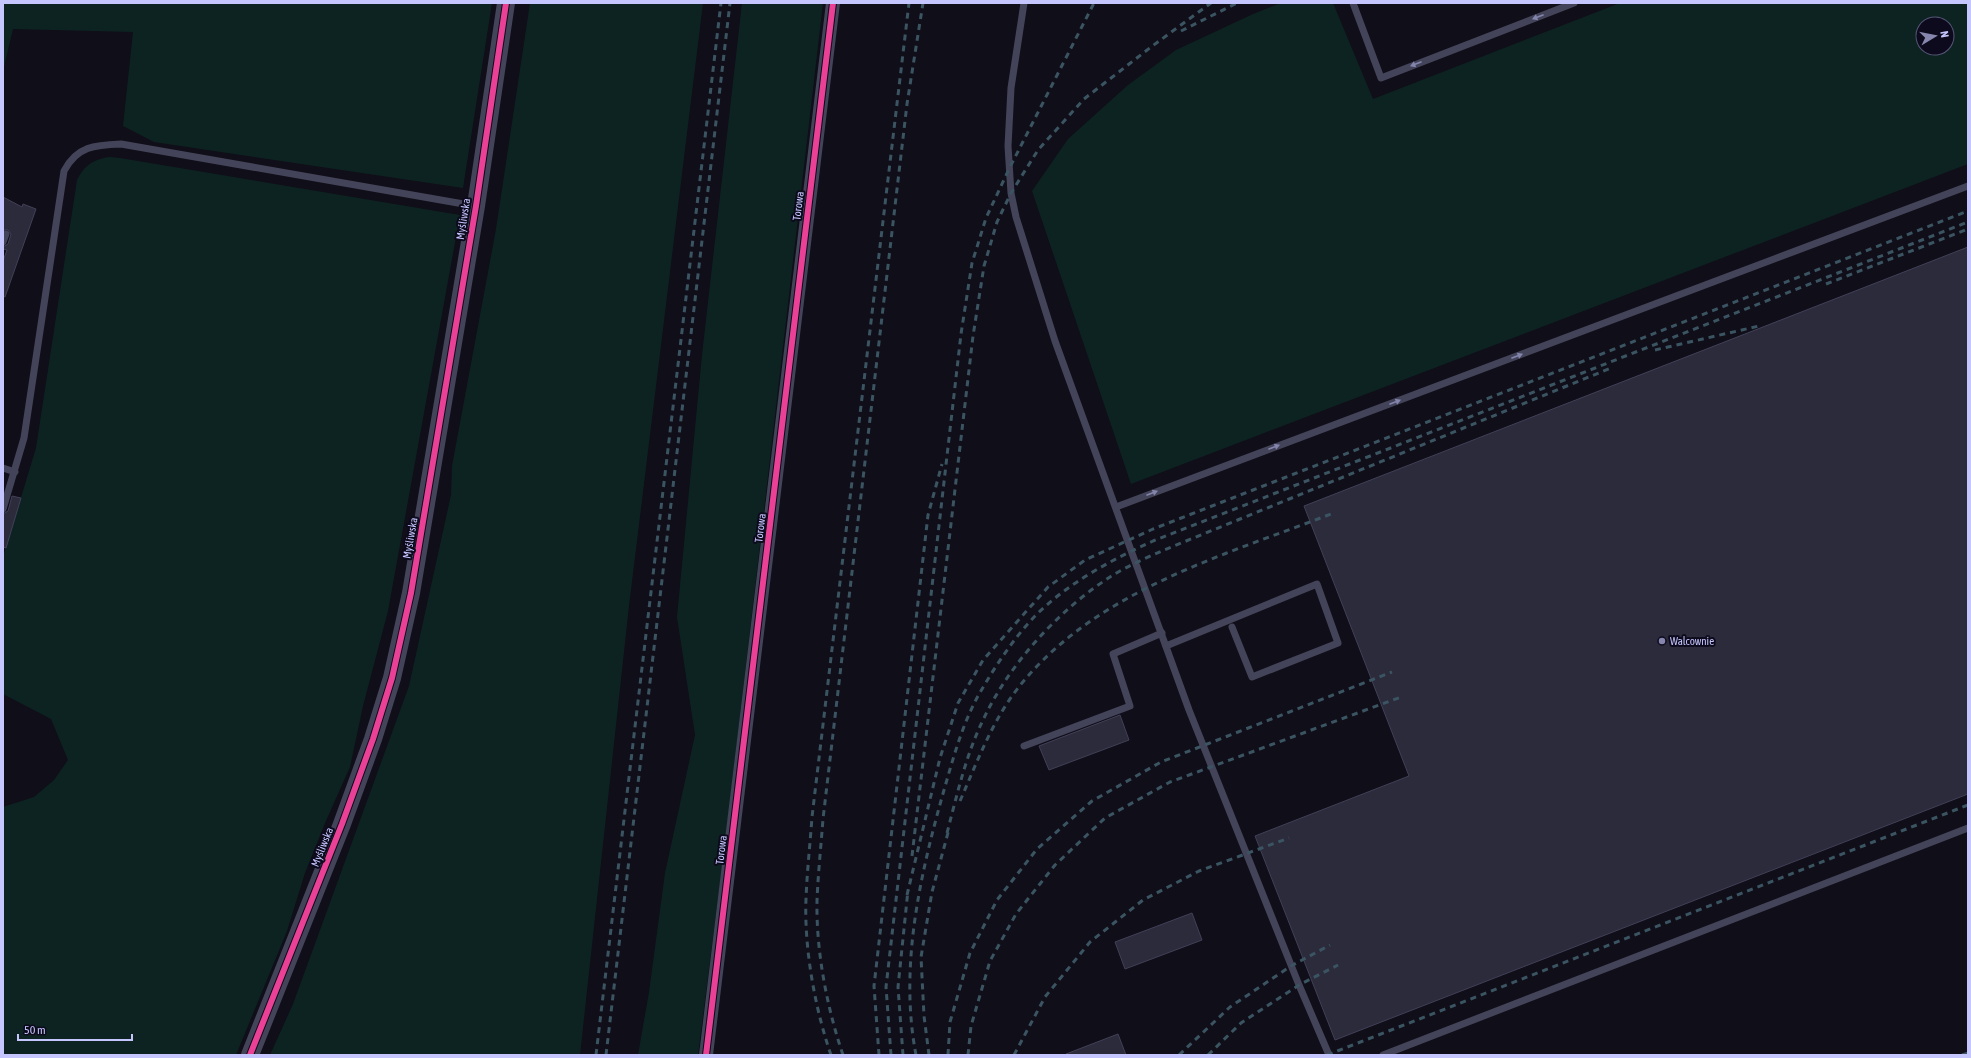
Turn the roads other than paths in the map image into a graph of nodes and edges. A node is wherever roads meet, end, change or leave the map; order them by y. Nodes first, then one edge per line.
1 (506, 3) edge
2 (833, 3) edge
3 (1024, 3) edge
4 (1353, 3) edge
5 (1574, 3) edge
6 (1968, 186) edge
7 (476, 206) junction
8 (6, 234) dead end
9 (3, 242) edge
10 (3, 468) edge
11 (15, 472) junction
12 (1116, 507) junction
13 (3, 508) edge
14 (1232, 627) dead end
15 (1162, 633) junction
16 (1166, 646) junction
17 (1024, 746) dead end
18 (1968, 828) edge
19 (250, 1055) edge
20 (706, 1055) edge
21 (1329, 1055) edge
22 (1383, 1055) edge

1 - 7 street, Myśliwska
2 - 20 street, Torowa
3 - 12 lane
5 -> 4 lane
12 -> 6 lane
7 - 11 lane
7 - 19 street, Myśliwska
8 - 9 lane
10 - 11 lane
11 - 13 lane
12 - 15 lane
14 - 16 lane
15 - 16 lane
15 - 17 lane
16 - 21 lane
18 - 22 lane

